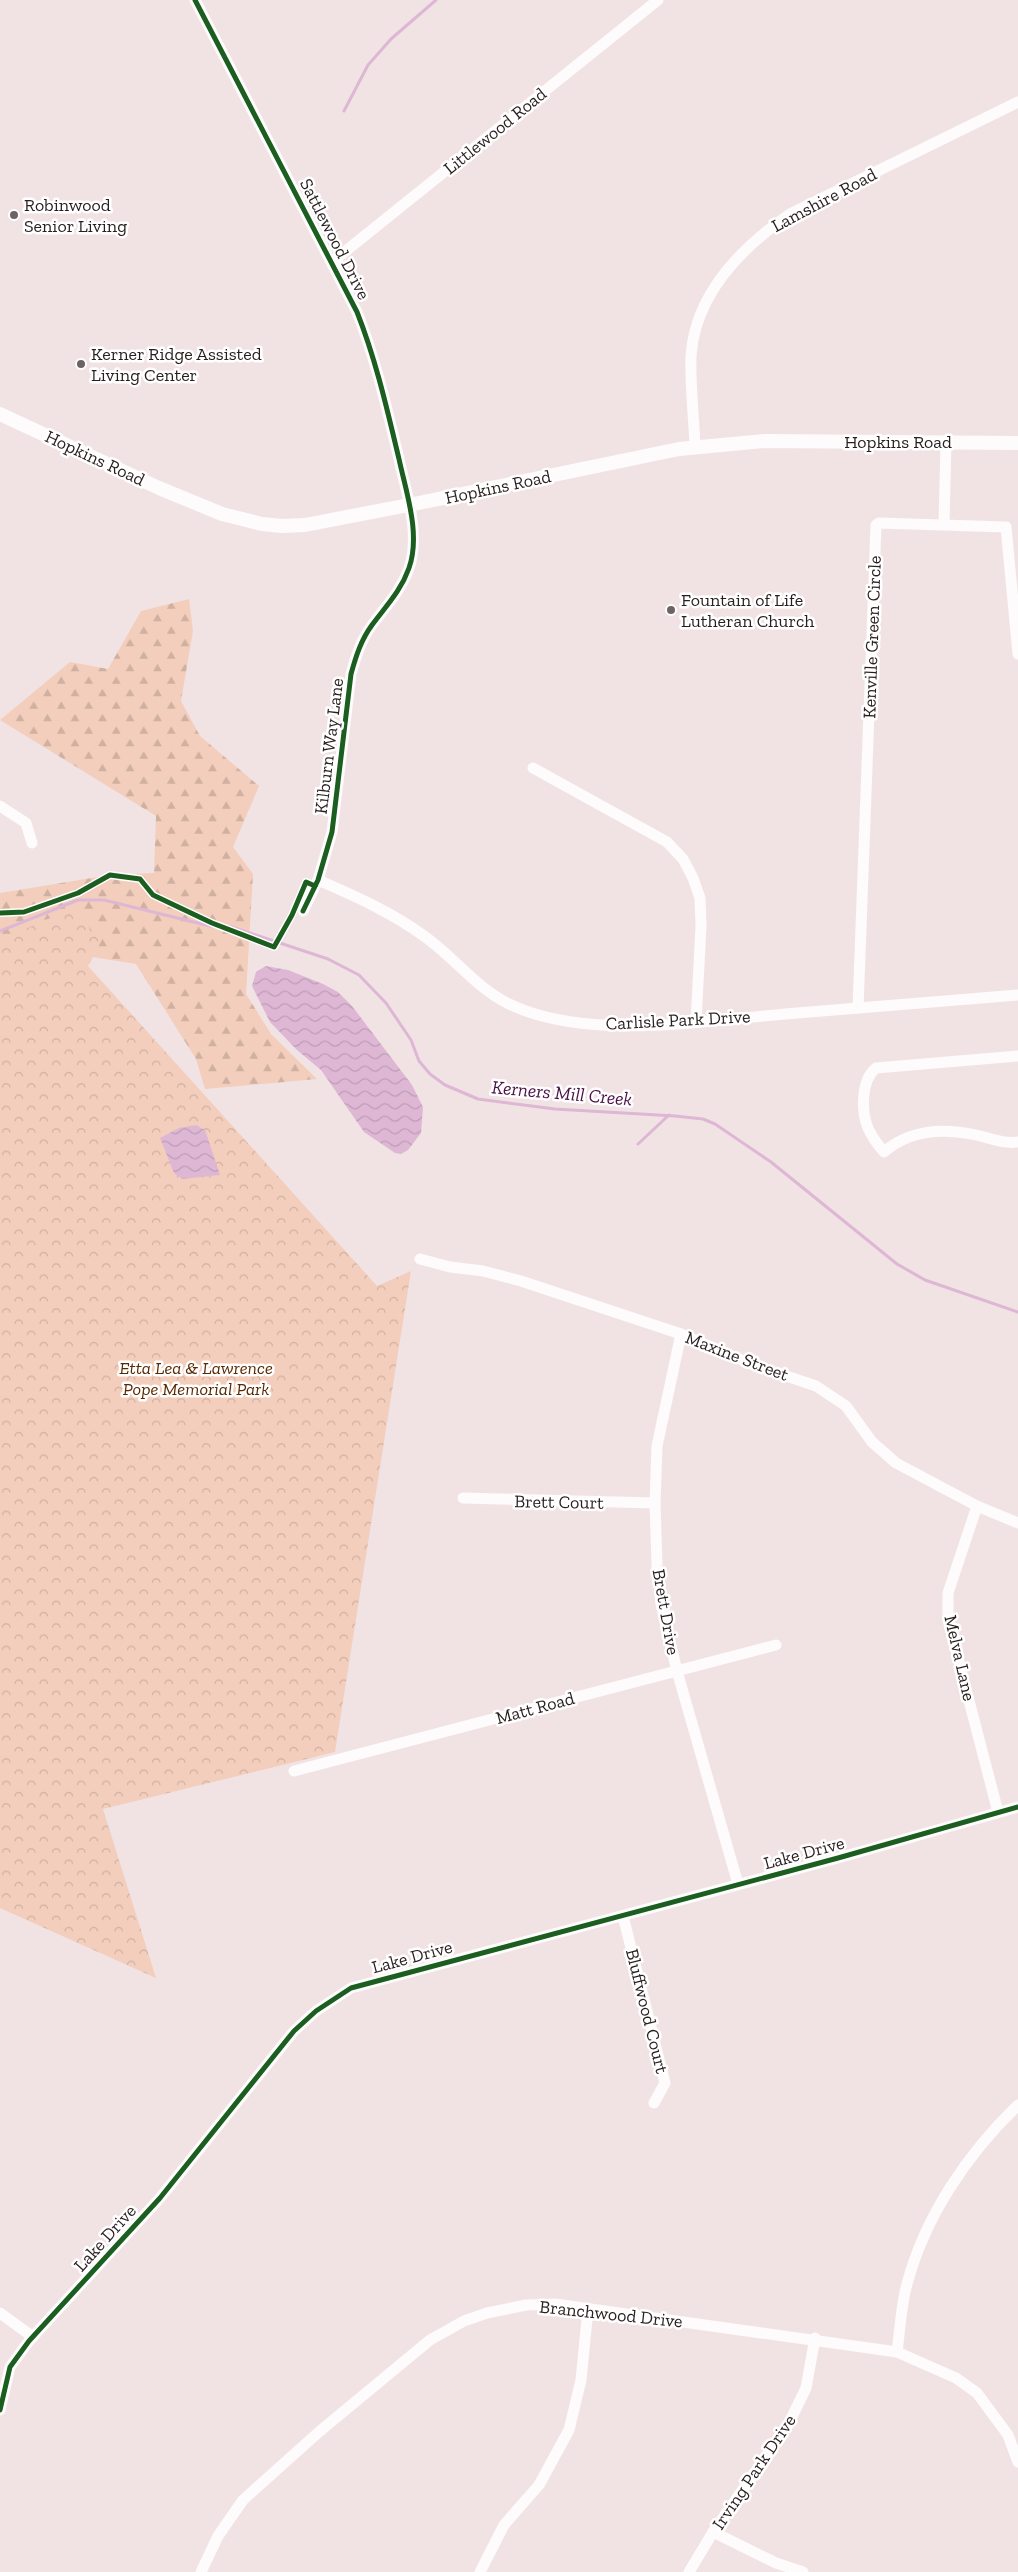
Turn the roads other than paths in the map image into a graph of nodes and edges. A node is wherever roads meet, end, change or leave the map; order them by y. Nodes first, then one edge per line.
1 (195, 0) edge
2 (658, 0) edge
3 (1018, 102) edge
4 (332, 262) junction
5 (0, 414) edge
6 (946, 442) junction
7 (1018, 443) edge
8 (695, 448) junction
9 (409, 506) junction
10 (944, 524) junction
11 (1018, 654) edge
12 (534, 768) dead end
13 (0, 806) edge
14 (32, 843) dead end
15 (318, 880) junction
16 (303, 911) dead end
17 (1018, 995) edge
18 (858, 1008) junction
19 (696, 1022) junction
20 (1018, 1056) edge
21 (1018, 1142) edge
22 (420, 1259) dead end
23 (681, 1334) junction
24 (463, 1498) dead end
25 (655, 1503) junction
26 (977, 1506) junction
27 (1018, 1523) edge
28 (776, 1645) dead end
29 (677, 1671) junction
30 (294, 1770) dead end
31 (1018, 1807) edge
32 (998, 1812) junction
33 (738, 1884) junction
34 (623, 1916) junction
35 (654, 2103) dead end
36 (1018, 2105) edge
37 (588, 2309) junction
38 (0, 2313) edge
39 (33, 2337) junction
40 (815, 2338) junction
41 (897, 2352) junction
42 (0, 2410) edge
43 (1018, 2462) edge
44 (713, 2532) junction
45 (201, 2572) edge
46 (480, 2572) edge
47 (689, 2572) edge
48 (803, 2572) edge

1 - 4 street, Sattlewood Drive
2 - 4 street, Littlewood Road
3 - 8 street, Lamshire Road
4 - 9 street, Sattlewood Drive
5 - 9 main road, Hopkins Road
6 - 7 main road, Hopkins Road
6 - 8 main road, Hopkins Road
6 - 10 street
8 - 9 main road, Hopkins Road
9 - 15 street, Kilburn Way Lane
10 - 11 street, Kenville Green Circle
10 - 18 street, Kenville Green Circle
12 - 19 street
13 - 14 street
15 - 16 street, Kilburn Way Lane
15 - 19 street, Carlisle Park Drive
17 - 18 street, Carlisle Park Drive
18 - 19 street, Carlisle Park Drive
20 - 21 street
22 - 23 street, Maxine Street
23 - 25 street, Brett Drive
23 - 26 street, Maxine Street
24 - 25 street, Brett Court
25 - 29 street, Brett Drive
26 - 27 street, Maxine Street
26 - 32 street, Melva Lane
28 - 29 street, Matt Road
29 - 30 street, Matt Road
29 - 33 street, Brett Drive
31 - 32 street, Lake Drive
32 - 33 street, Lake Drive
33 - 34 street, Lake Drive
34 - 35 street, Bluffwood Court
34 - 39 street, Lake Drive
36 - 41 street
37 - 40 street, Branchwood Drive
37 - 45 street, Branchwood Drive
37 - 46 street
38 - 39 street
39 - 42 street, Lake Drive
40 - 41 street, Branchwood Drive
40 - 44 street, Irving Park Drive
41 - 43 street, Branchwood Drive
44 - 47 street, Irving Park Drive
44 - 48 street

